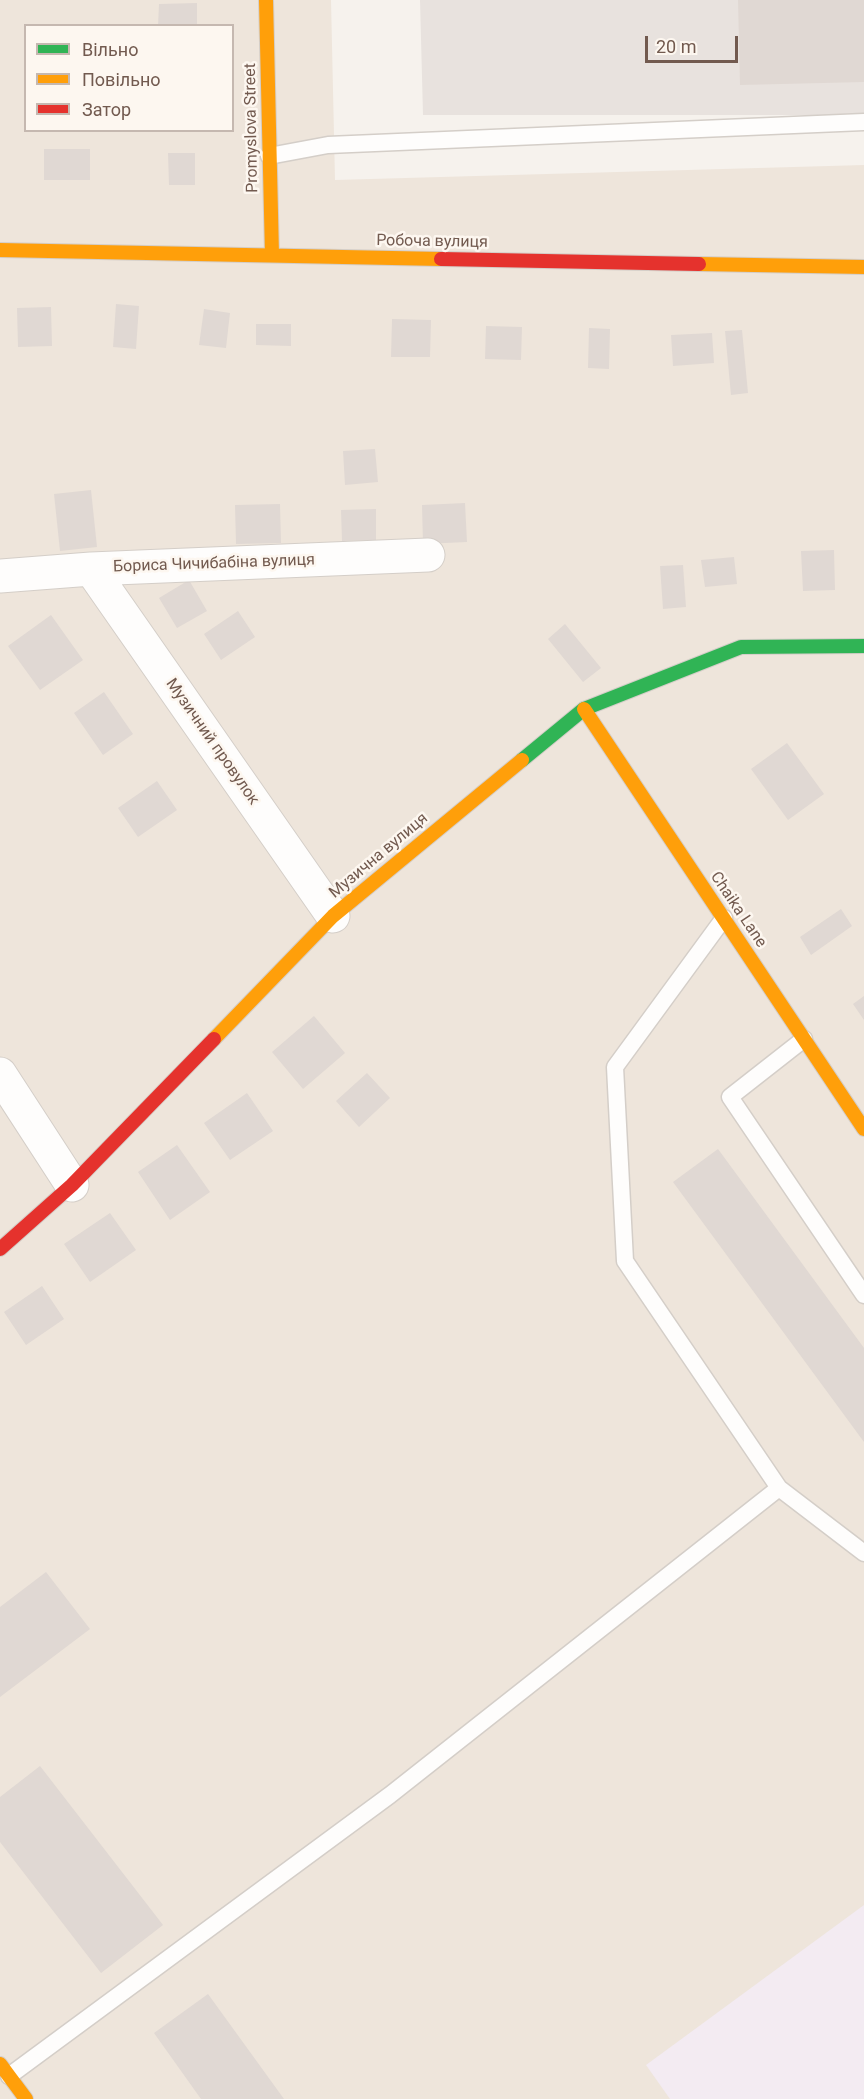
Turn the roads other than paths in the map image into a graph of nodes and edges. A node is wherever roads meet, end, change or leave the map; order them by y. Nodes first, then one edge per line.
1 (266, 0) edge
2 (864, 122) edge
3 (269, 156) junction
4 (0, 250) edge
5 (272, 255) junction
6 (864, 267) edge
7 (428, 555) dead end
8 (91, 569) junction
9 (0, 576) edge
10 (864, 646) edge
11 (584, 709) junction
12 (333, 916) junction
13 (724, 918) junction
14 (804, 1039) junction
15 (0, 1074) edge
16 (864, 1129) edge
17 (72, 1185) junction
18 (0, 1249) edge
19 (864, 1295) edge
20 (779, 1488) junction
21 (864, 1553) edge
22 (4, 2070) edge
23 (26, 2099) edge

1 - 3 street, Promyslova Street
2 - 3 lane
3 - 5 street, Promyslova Street
4 - 5 street, Робоча вулиця
5 - 6 street, Робоча вулиця
7 - 8 street, Бориса Чичибабіна вулиця
8 - 9 street, Бориса Чичибабіна вулиця
8 - 12 street, Музичний провулок
10 - 11 street, Музична вулиця
11 - 12 street, Музична вулиця
11 - 13 street, Chaika Lane
12 - 17 street, Музична вулиця
13 - 14 street, Chaika Lane
13 - 20 lane
14 - 16 street, Chaika Lane
14 - 19 lane
15 - 17 street
17 - 18 street, Музична вулиця
20 - 21 lane
20 - 22 lane
22 - 23 street

